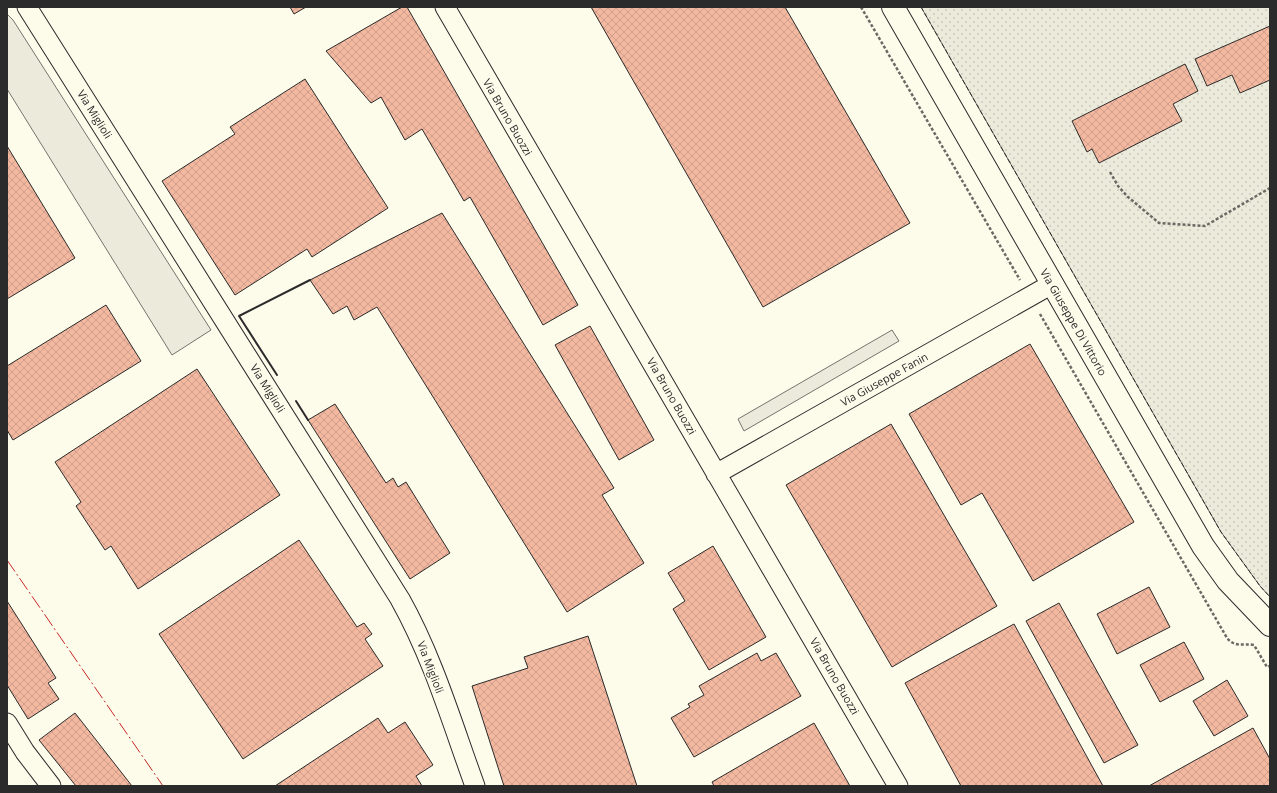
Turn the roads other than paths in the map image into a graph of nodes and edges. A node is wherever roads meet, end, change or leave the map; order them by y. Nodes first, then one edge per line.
1 (27, 7) edge
2 (445, 7) edge
3 (893, 7) edge
4 (1052, 284) junction
5 (716, 474) junction
6 (1270, 625) edge
7 (7, 723) edge
8 (16, 753) edge
9 (51, 786) edge
10 (475, 786) edge
11 (898, 786) edge

1 - 10 street, Via Miglioli
2 - 5 street, Via Bruno Buozzi
3 - 4 main road, Via Giuseppe Di Vittorio
4 - 5 street, Via Giuseppe Fanin
4 - 6 main road, Via Giuseppe Di Vittorio
5 - 11 street, Via Bruno Buozzi
7 - 8 street
8 - 9 street

